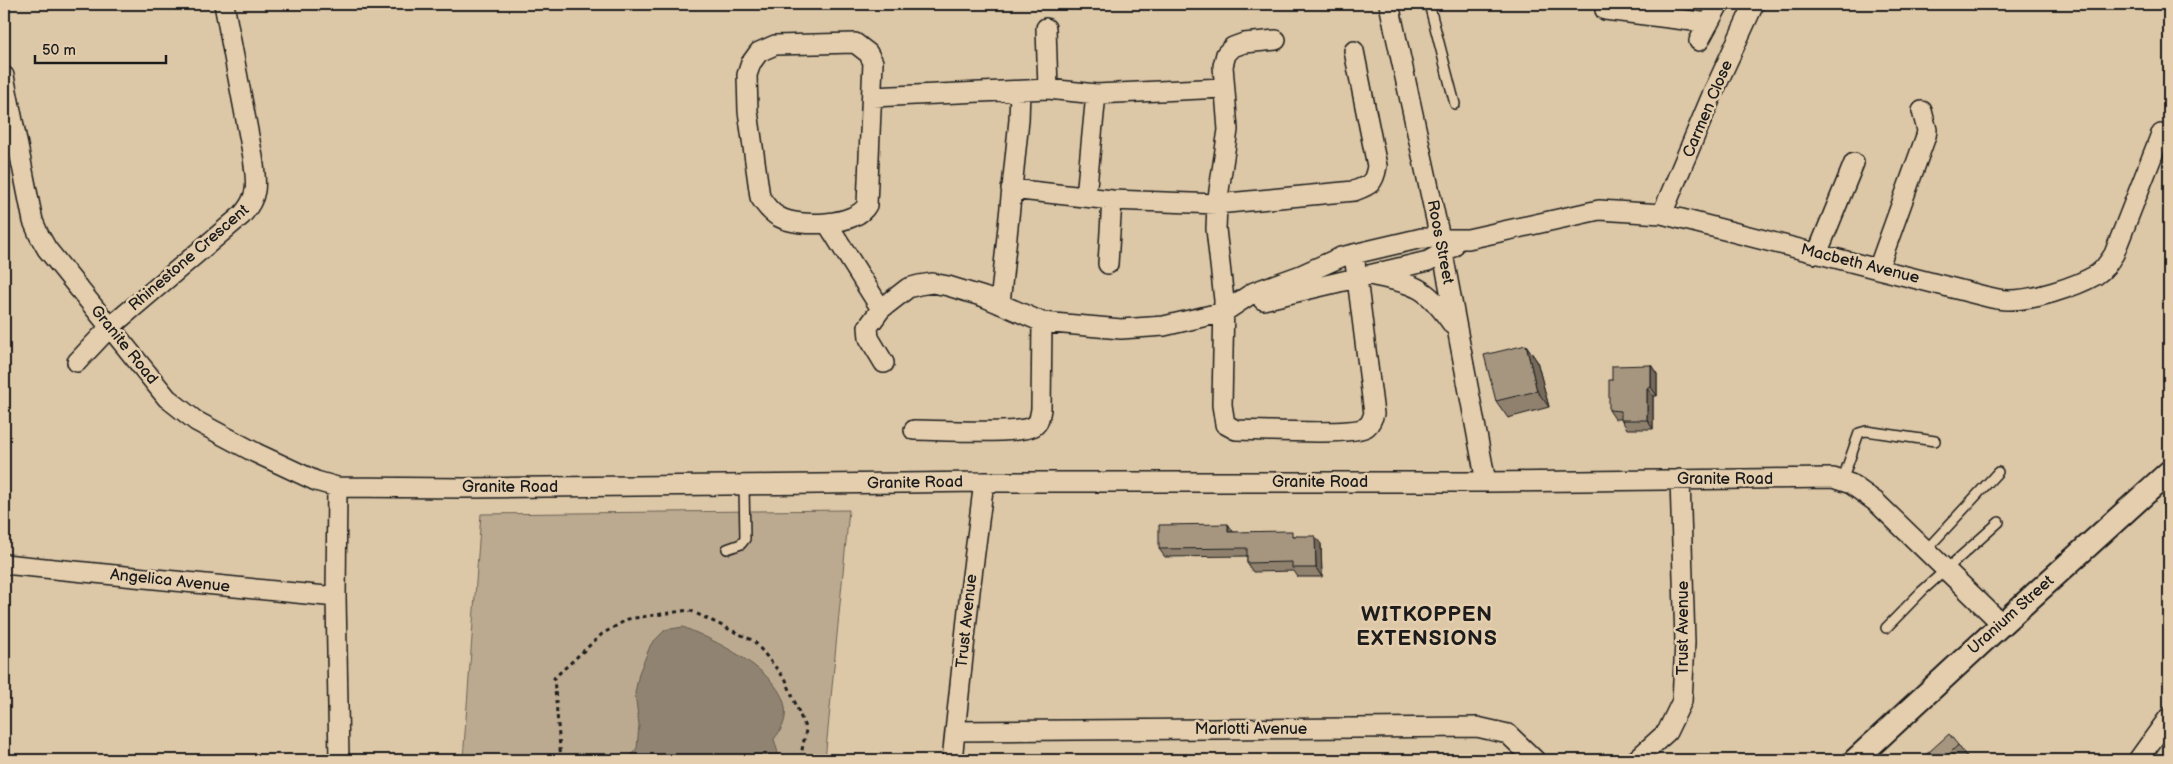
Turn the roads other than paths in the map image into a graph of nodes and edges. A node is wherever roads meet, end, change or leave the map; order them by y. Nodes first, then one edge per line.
1 (224, 4) edge
2 (1389, 4) edge
3 (1429, 4) edge
4 (1718, 4) edge
5 (1754, 4) edge
6 (1606, 10) dead end
7 (1709, 23) junction
8 (1046, 28) dead end
9 (1276, 40) dead end
10 (1700, 41) dead end
11 (1354, 51) dead end
12 (4, 76) edge
13 (1223, 88) junction
14 (1048, 89) junction
15 (1020, 91) junction
16 (1096, 94) junction
17 (872, 97) junction
18 (1455, 104) dead end
19 (1922, 112) dead end
20 (9, 127) edge
21 (2161, 134) dead end
22 (1854, 163) dead end
23 (1011, 189) junction
24 (1086, 196) junction
25 (1112, 200) junction
26 (1217, 204) junction
27 (1662, 214) junction
28 (828, 223) junction
29 (1441, 245) junction
30 (1354, 254) junction
31 (1817, 254) junction
32 (1108, 264) dead end
33 (1878, 269) junction
34 (1363, 277) junction
35 (1242, 301) junction
36 (1000, 304) junction
37 (881, 309) junction
38 (1224, 312) junction
39 (1042, 322) junction
40 (109, 328) junction
41 (1456, 330) junction
42 (78, 362) dead end
43 (884, 363) dead end
44 (914, 430) dead end
45 (1935, 441) dead end
46 (1998, 472) dead end
47 (2169, 472) edge
48 (1680, 479) junction
49 (1842, 481) junction
50 (984, 482) junction
51 (1486, 482) junction
52 (744, 485) junction
53 (337, 487) junction
54 (1999, 522) dead end
55 (727, 549) dead end
56 (1926, 550) junction
57 (4, 564) edge
58 (1946, 570) junction
59 (336, 597) junction
60 (2002, 624) junction
61 (1886, 628) dead end
62 (2169, 717) edge
63 (955, 731) junction
64 (339, 760) edge
65 (952, 760) edge
66 (1535, 760) edge
67 (1636, 760) edge
68 (1855, 760) edge
69 (2138, 760) edge

1 - 40 street, Rhinestone Crescent
2 - 29 street, Roos Street
3 - 18 lane
4 - 7 street
5 - 27 street, Carmen Close
6 - 7 street
7 - 10 street
8 - 14 street
9 - 13 street
11 - 26 street
12 - 20 street, Granite Road
13 - 16 street
13 - 26 street
14 - 15 street
14 - 16 street
15 - 17 street
15 - 23 street
16 - 24 street
17 - 28 street
17 - 28 street
19 - 33 street
20 - 40 street, Granite Road
21 - 33 street, Macbeth Avenue
22 - 31 street
23 - 24 street
23 - 36 street
24 - 25 street
25 - 26 street
25 - 32 street
26 - 38 street
27 - 29 street, Macbeth Avenue
27 - 31 street, Macbeth Avenue
28 - 37 street
29 - 30 street, Macbeth Avenue
29 - 34 street
29 - 41 street, Roos Street
30 - 34 street
30 - 35 street, Macbeth Avenue
31 - 33 street, Macbeth Avenue
34 - 35 street
34 - 38 street
34 - 41 street
35 - 38 street, Macbeth Avenue
36 - 37 street, Macbeth Avenue
36 - 39 street, Macbeth Avenue
37 - 43 street, Macbeth Avenue
38 - 39 street, Macbeth Avenue
39 - 44 street
40 - 42 street, Rhinestone Crescent
40 - 53 street, Granite Road
41 - 51 street, Roos Street
45 - 49 lane
46 - 56 lane
47 - 60 street, Uranium Street
48 - 49 street, Granite Road
48 - 51 street, Granite Road
48 - 67 street, Trust Avenue
49 - 56 street, Granite Road
50 - 51 street, Granite Road
50 - 52 street, Granite Road
50 - 63 street, Trust Avenue
52 - 53 street, Granite Road
52 - 55 lane
53 - 59 street
54 - 58 lane
56 - 58 street, Granite Road
57 - 59 street, Angelica Avenue
58 - 60 street, Granite Road
58 - 61 lane
59 - 64 street
60 - 68 street, Uranium Street
62 - 69 street
63 - 65 street, Trust Avenue
63 - 66 street, Marlotti Avenue

